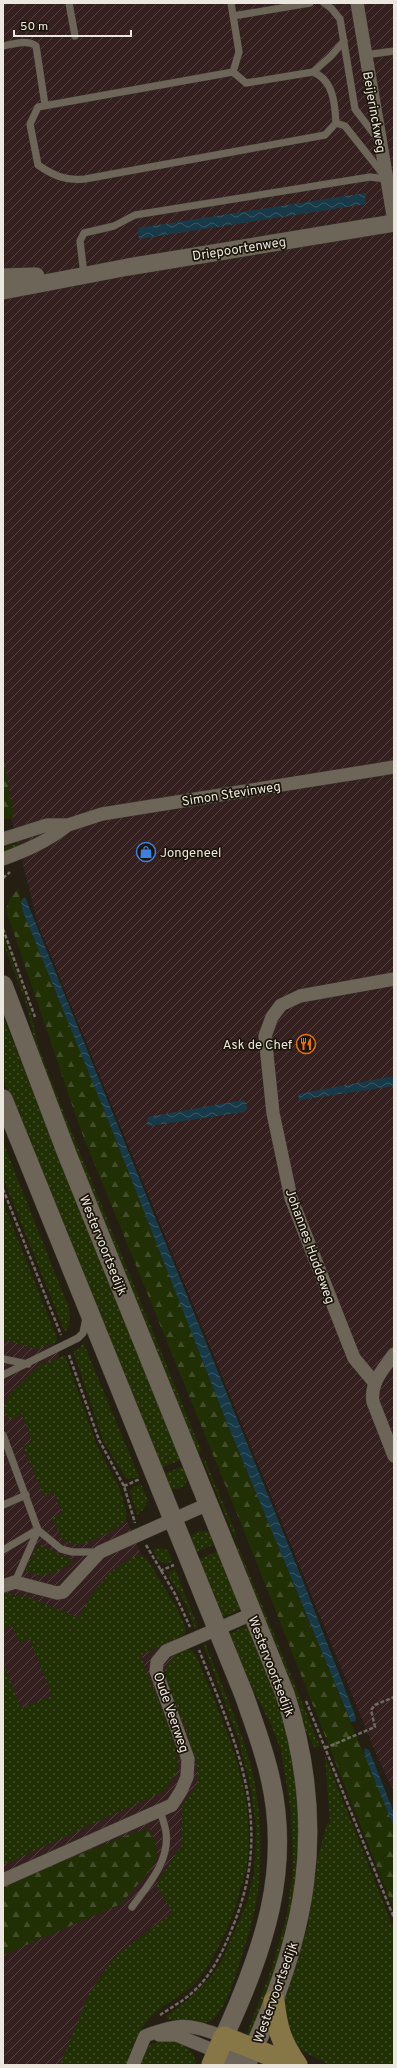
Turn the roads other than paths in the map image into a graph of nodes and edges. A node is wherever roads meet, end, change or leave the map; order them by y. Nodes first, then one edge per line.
1 (69, 3) edge
2 (231, 3) edge
3 (310, 3) edge
4 (324, 3) edge
5 (357, 3) edge
6 (233, 16) junction
7 (74, 36) dead end
8 (344, 41) junction
9 (3, 46) edge
10 (394, 51) edge
11 (365, 55) junction
12 (233, 72) junction
13 (313, 72) junction
14 (45, 105) junction
15 (336, 123) junction
16 (380, 141) junction
17 (386, 179) junction
18 (394, 222) edge
19 (84, 275) junction
20 (3, 277) edge
21 (3, 291) edge
22 (394, 767) edge
23 (68, 825) junction
24 (3, 839) edge
25 (3, 859) edge
26 (394, 980) edge
27 (3, 985) edge
28 (3, 1099) edge
29 (87, 1310) junction
30 (394, 1354) edge
31 (3, 1359) edge
32 (28, 1364) junction
33 (3, 1375) edge
34 (374, 1382) junction
35 (3, 1435) edge
36 (394, 1456) edge
37 (26, 1495) junction
38 (208, 1504) junction
39 (3, 1505) edge
40 (172, 1520) junction
41 (38, 1530) junction
42 (3, 1550) edge
43 (100, 1552) junction
44 (9, 1584) edge
45 (252, 1614) junction
46 (217, 1630) junction
47 (160, 1811) junction
48 (3, 1880) edge
49 (132, 1907) dead end
50 (274, 2001) junction
51 (218, 2051) edge
52 (249, 2059) edge
53 (133, 2065) edge
54 (294, 2065) edge
55 (297, 2065) edge

1 - 7 lane
2 - 6 lane
3 - 6 lane
4 - 8 lane
5 - 11 street, Beijerinckweg
6 - 12 lane
8 - 13 lane
8 - 16 lane
9 - 14 lane
10 - 11 lane
11 - 16 street, Beijerinckweg
12 - 13 lane
12 - 14 lane
13 - 15 lane
14 - 15 lane
15 - 17 lane
16 - 17 street, Beijerinckweg
17 - 18 street, Beijerinckweg
17 - 19 lane
18 - 19 street, Driepoortenweg
19 - 20 street, Driepoortenweg
19 - 21 street, Driepoortenweg
22 - 23 street, Simon Stevinweg
23 - 24 street, Simon Stevinweg
23 - 25 street, Simon Stevinweg
26 - 34 street, Johannes Huddeweg
27 - 38 main road, Westervoortsedijk
28 - 29 main road
29 - 32 lane
29 - 40 main road
30 - 34 street
31 - 32 lane
32 - 33 lane
34 - 36 street
35 - 37 lane
37 - 39 lane
37 - 41 lane
38 - 40 street
38 - 45 main road, Westervoortsedijk
40 - 43 street
40 - 46 main road
41 - 42 lane
41 - 43 lane
41 - 44 lane
43 - 44 street
45 - 46 street, Oude Veerweg
45 - 50 main road, Westervoortsedijk
46 - 47 street, Oude Veerweg
46 - 51 main road
47 - 48 street, Oude Veerweg
47 - 49 lane
50 - 52 main road, Westervoortsedijk
50 - 55 main road
51 - 52 main road
51 - 53 street
52 - 54 main road

